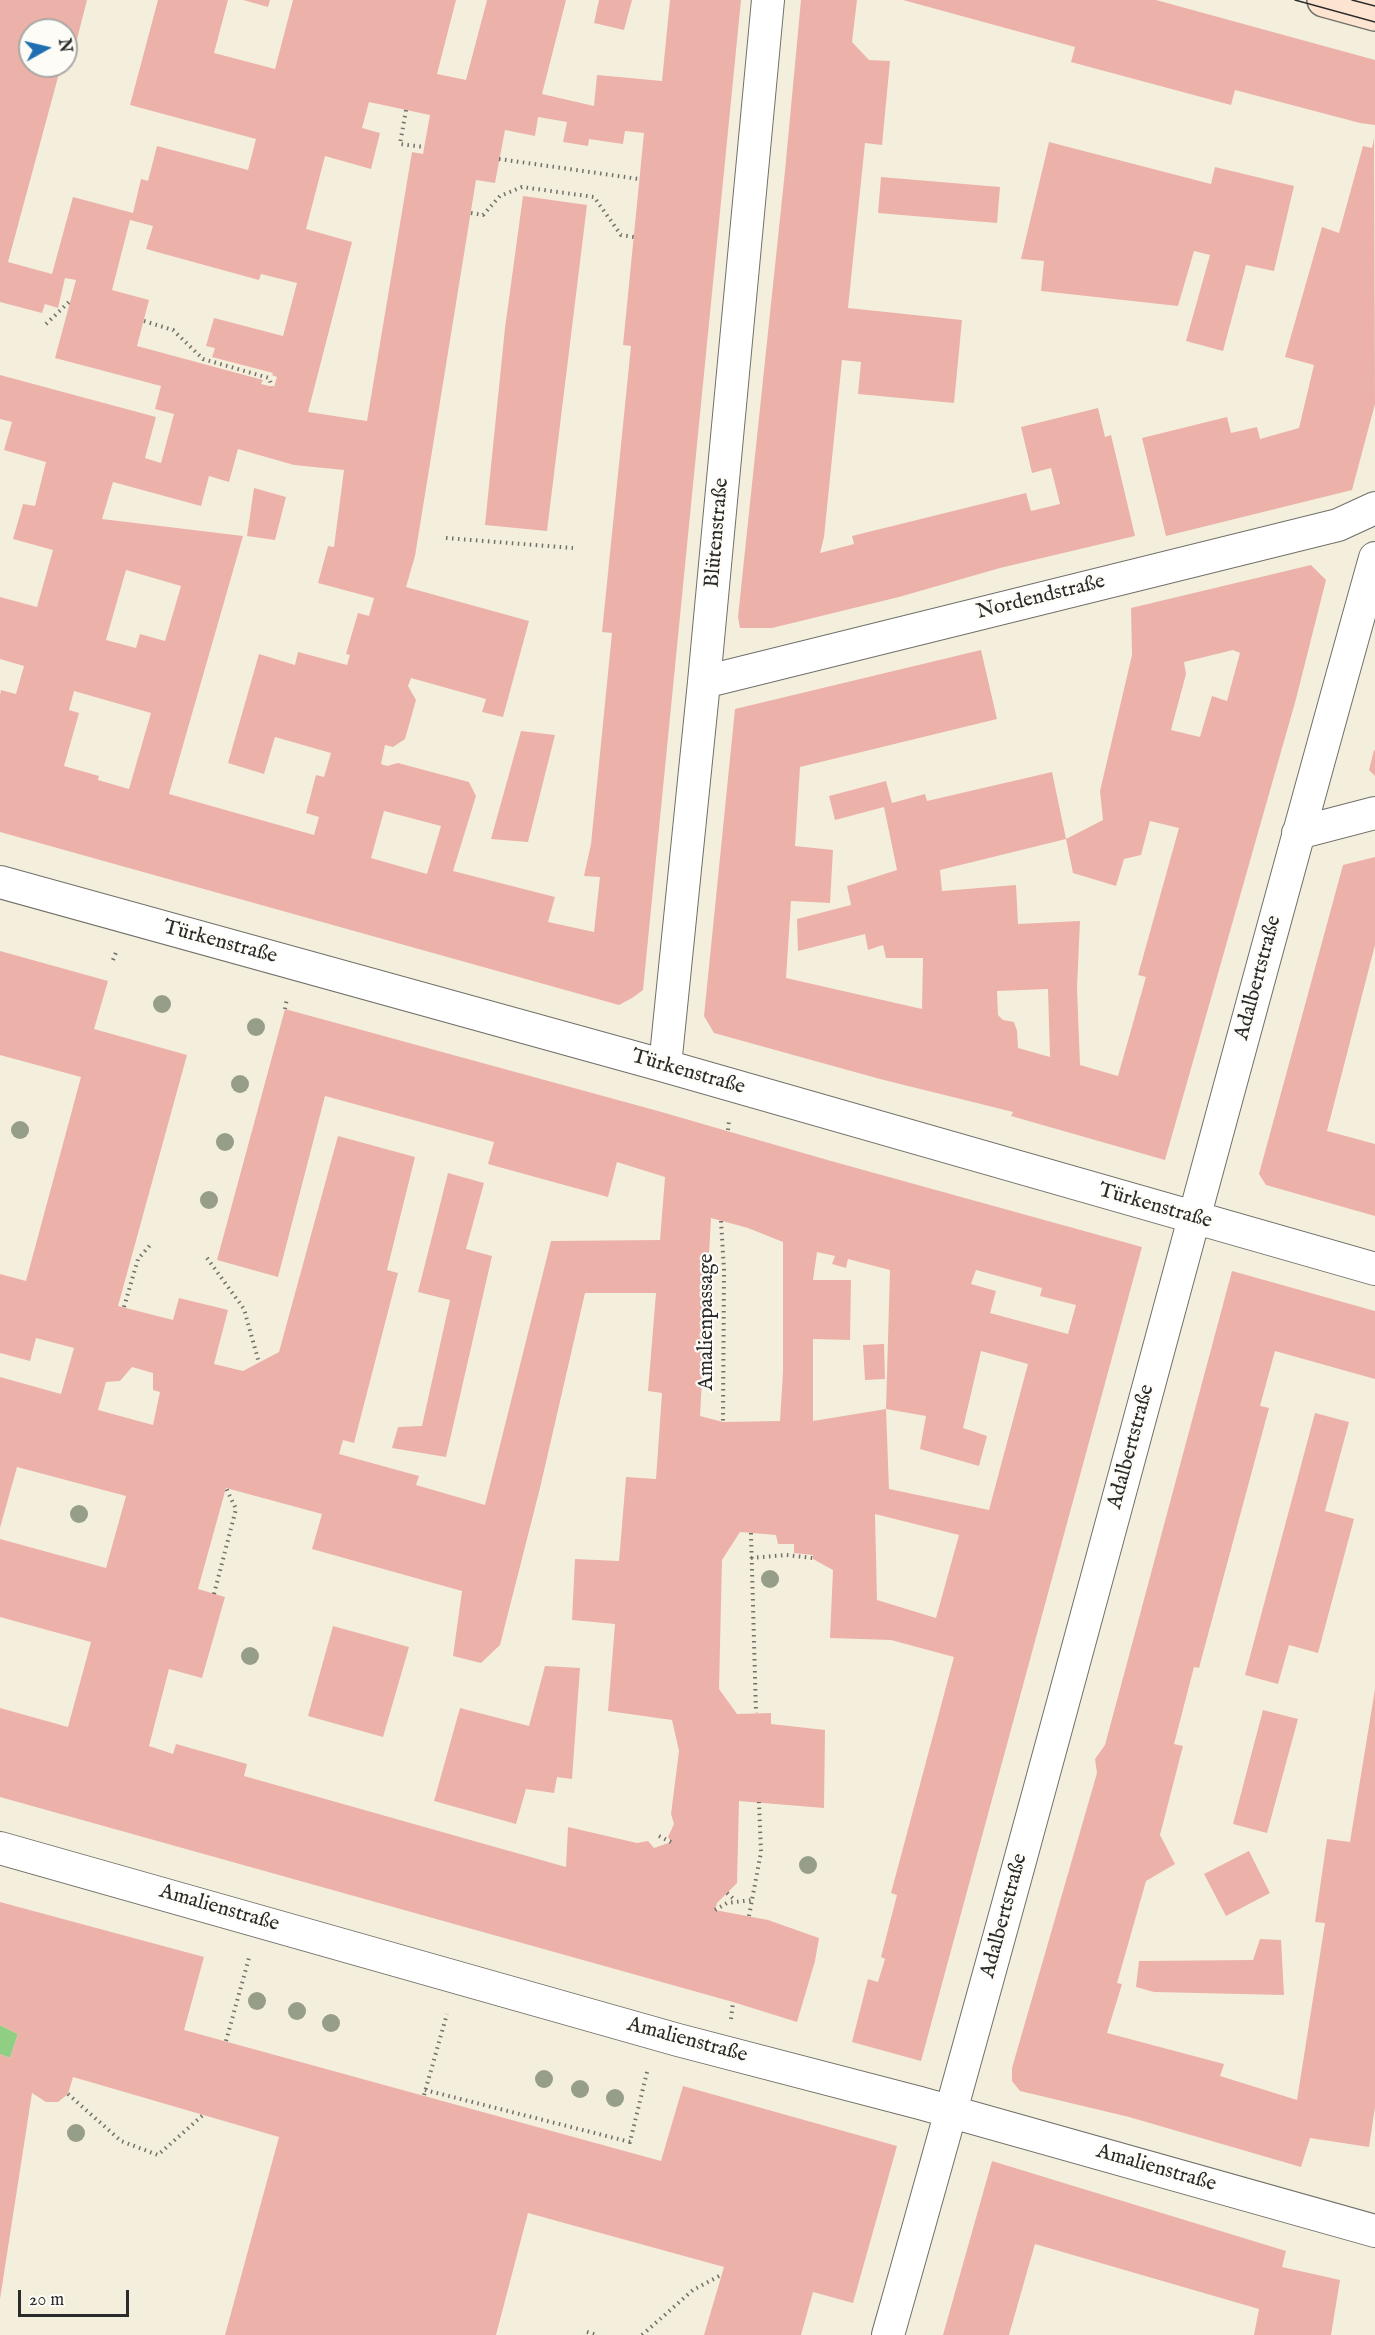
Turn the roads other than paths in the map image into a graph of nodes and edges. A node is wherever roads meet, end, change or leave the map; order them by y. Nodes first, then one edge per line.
1 (768, 0) edge
2 (1324, 0) edge
3 (1375, 14) edge
4 (1375, 508) edge
5 (1375, 558) edge
6 (704, 682) junction
7 (1375, 813) edge
8 (1298, 833) junction
9 (0, 882) edge
10 (665, 1066) junction
11 (1193, 1219) junction
12 (1375, 1269) edge
13 (0, 1848) edge
14 (952, 2112) junction
15 (1375, 2231) edge
16 (888, 2335) edge

1 - 6 street, Blütenstraße
2 - 3 street
4 - 6 street, Nordendstraße
5 - 8 street, Adalbertstraße
6 - 10 street, Blütenstraße
7 - 8 street
8 - 11 street, Adalbertstraße
9 - 10 street, Türkenstraße
10 - 11 street, Türkenstraße
11 - 12 street, Türkenstraße
11 - 14 street, Adalbertstraße
13 - 14 street, Amalienstraße
14 - 15 street, Amalienstraße
14 - 16 street, Adalbertstraße

